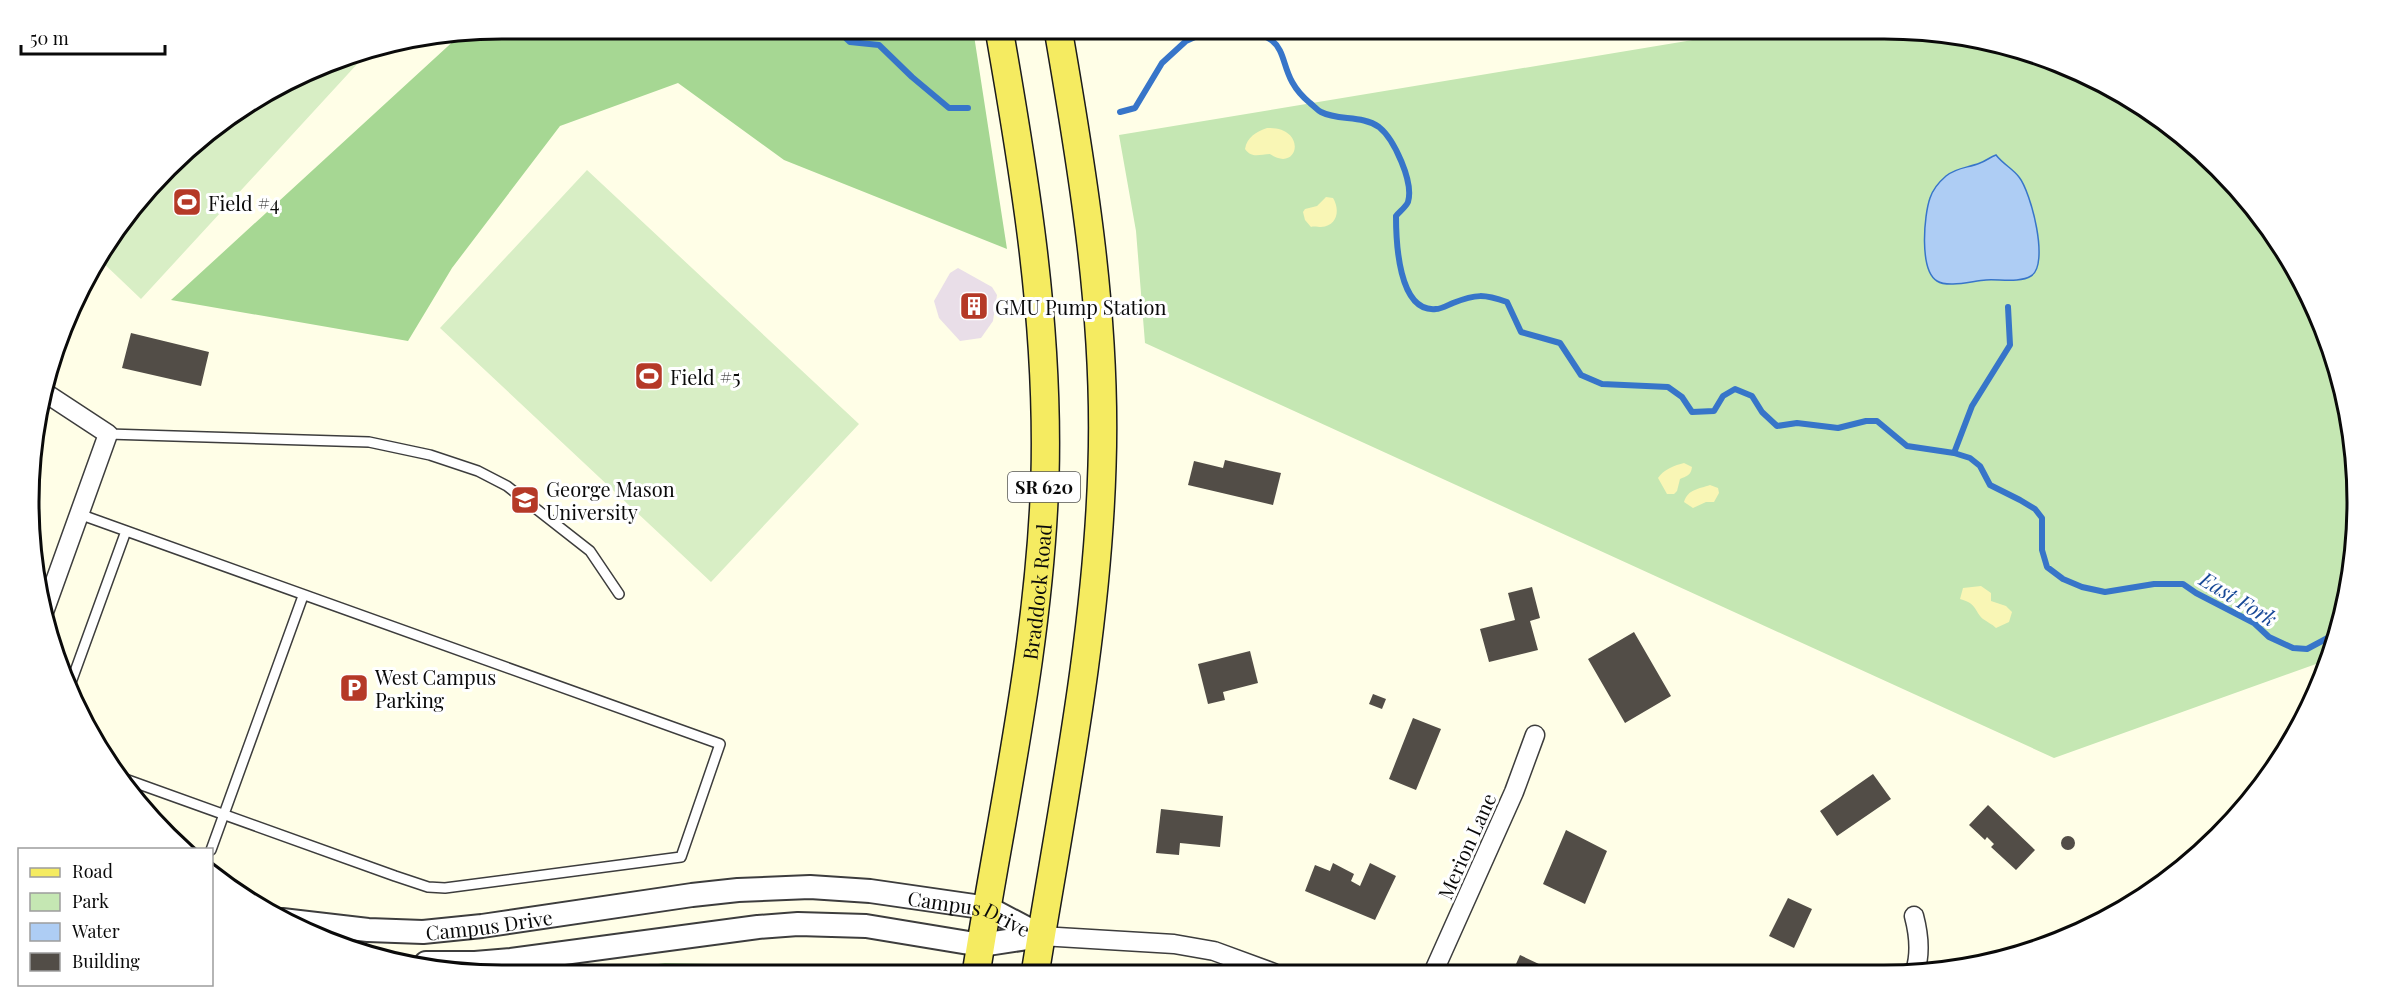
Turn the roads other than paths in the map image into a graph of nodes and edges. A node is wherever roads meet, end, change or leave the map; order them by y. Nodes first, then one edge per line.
1 (1001, 39) edge
2 (1060, 39) edge
3 (52, 397) edge
4 (108, 434) junction
5 (79, 514) junction
6 (126, 531) junction
7 (619, 594) dead end
8 (303, 596) junction
9 (49, 597) edge
10 (73, 677) edge
11 (1535, 735) dead end
12 (134, 782) edge
13 (223, 816) junction
14 (211, 848) edge
15 (988, 908) junction
16 (1914, 916) dead end
17 (311, 923) edge
18 (1041, 936) junction
19 (981, 945) junction
20 (462, 963) edge
21 (1916, 964) edge
22 (978, 965) edge
23 (1036, 965) edge
24 (1252, 965) edge
25 (1437, 965) edge

1 - 15 main road, Braddock Road / SR 620
2 - 18 main road, SR 620
3 - 4 street
4 - 5 street
4 - 7 lane
5 - 6 lane
5 - 9 street
6 - 8 lane
6 - 10 lane
8 - 13 lane
8 - 13 lane
11 - 25 street, Merion Lane
12 - 13 lane
13 - 14 lane
15 - 17 street, Campus Drive
15 - 18 street, Campus Drive
15 - 19 main road, Braddock Road / SR 620
16 - 21 street
18 - 19 street, Campus Drive
18 - 23 main road, SR 620
18 - 24 street
19 - 20 street, Campus Drive
19 - 22 main road, Braddock Road / SR 620

